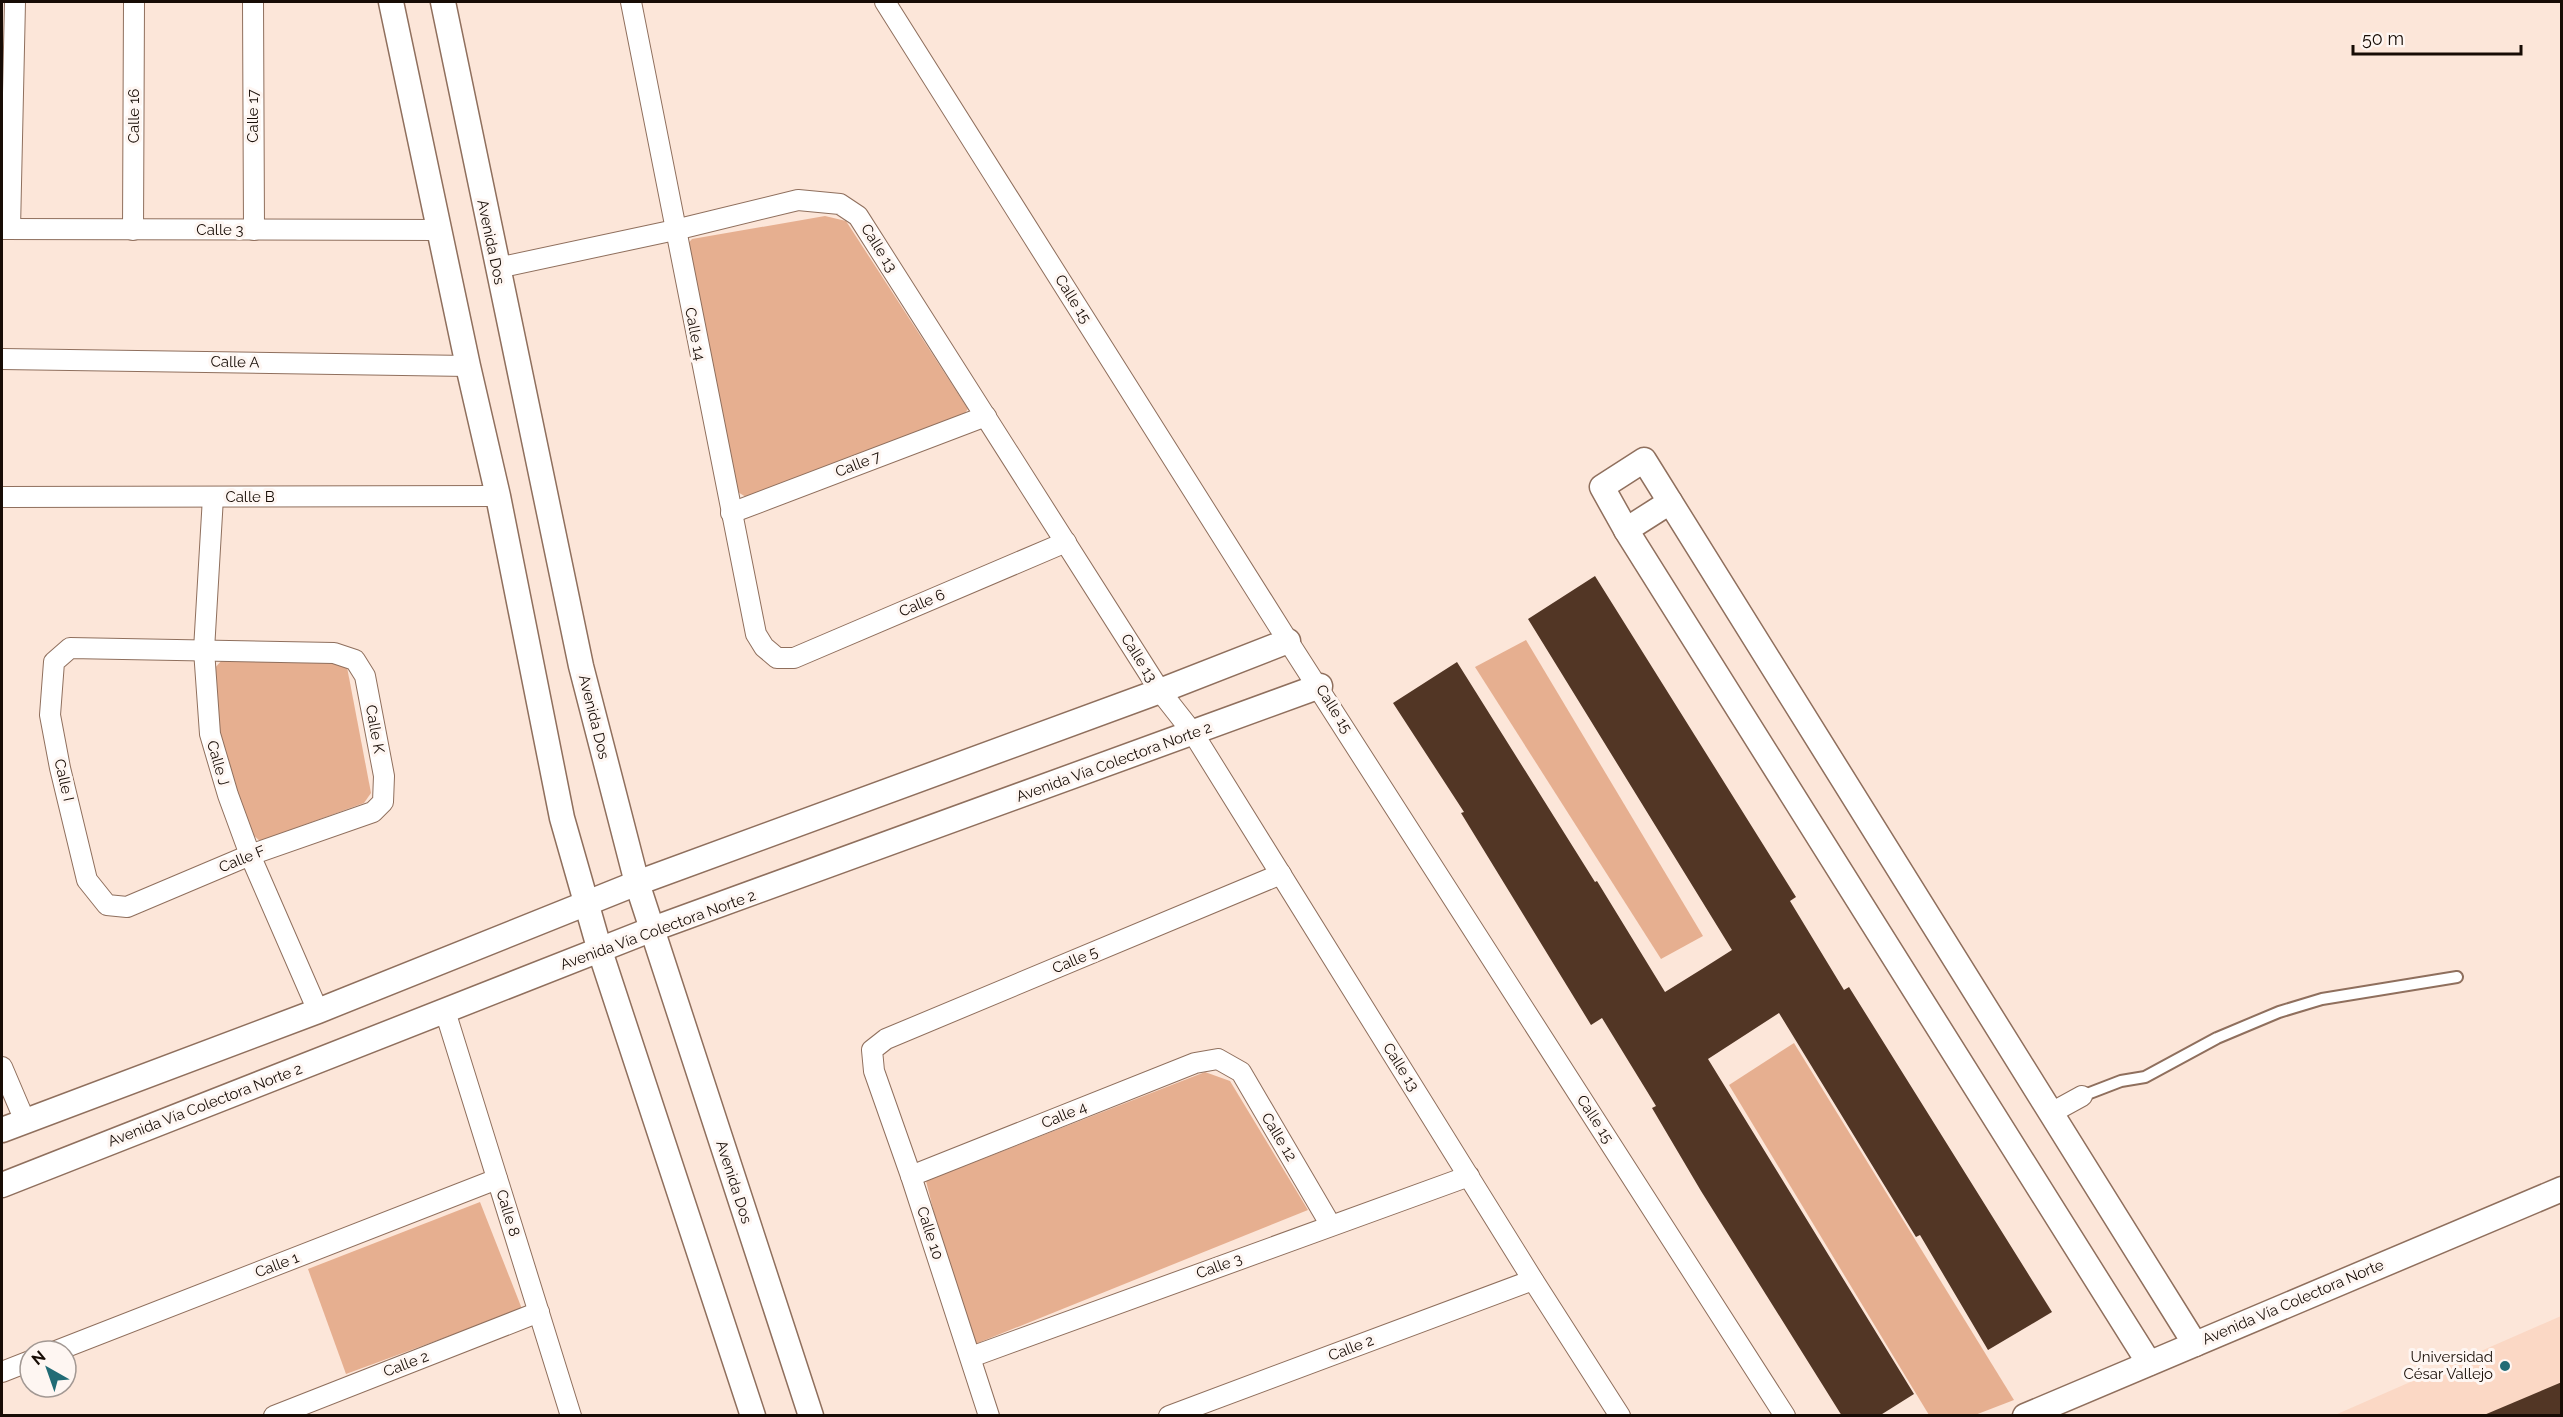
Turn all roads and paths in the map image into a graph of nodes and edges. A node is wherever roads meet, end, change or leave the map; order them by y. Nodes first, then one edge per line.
1 (15, 2) edge
2 (134, 2) edge
3 (253, 2) edge
4 (391, 2) edge
5 (443, 2) edge
6 (631, 2) edge
7 (885, 2) edge
8 (6, 229) edge
9 (133, 230) junction
10 (254, 230) junction
11 (439, 230) junction
12 (675, 230) junction
13 (497, 268) junction
14 (2, 359) edge
15 (468, 366) junction
16 (986, 416) junction
17 (498, 496) junction
18 (2, 497) edge
19 (213, 497) junction
20 (1670, 502) junction
21 (731, 513) junction
22 (1626, 530) junction
23 (1066, 542) junction
24 (1288, 641) junction
25 (204, 650) junction
26 (777, 658) joint
27 (1320, 686) junction
28 (1160, 691) junction
29 (1193, 733) junction
30 (383, 802) joint
31 (250, 855) junction
32 (1281, 874) junction
33 (637, 883) junction
34 (102, 900) joint
35 (586, 904) junction
36 (650, 930) junction
37 (600, 951) junction
38 (2457, 977) dead end
39 (318, 1011) junction
40 (445, 1011) junction
41 (872, 1050) joint
42 (1218, 1059) joint
43 (2, 1067) edge
44 (2082, 1096) joint
45 (2051, 1113) junction
46 (25, 1121) junction
47 (2, 1130) edge
48 (911, 1176) junction
49 (1468, 1176) junction
50 (497, 1179) junction
51 (2, 1185) edge
52 (2562, 1189) edge
53 (1330, 1224) junction
54 (1533, 1280) junction
55 (539, 1312) junction
56 (78, 1342) edge
57 (2195, 1344) junction
58 (971, 1358) junction
59 (2150, 1363) junction
60 (18, 1366) edge
61 (2, 1372) edge
62 (1205, 1409) edge
63 (1616, 1414) edge
64 (274, 1416) edge
65 (571, 1416) edge
66 (753, 1416) edge
67 (812, 1416) edge
68 (989, 1416) edge
69 (1169, 1416) edge
70 (1785, 1416) edge
71 (2025, 1416) edge

1 - 8 street
2 - 9 street, Calle 16
3 - 10 street, Calle 17
4 - 11 street
5 - 13 street, Avenida Dos
6 - 12 street, Calle 14
7 - 24 street, Calle 15
8 - 9 street, Calle 3
9 - 10 street, Calle 3
10 - 11 street, Calle 3
11 - 15 street
12 - 13 street, Calle 13
12 - 16 street, Calle 13
12 - 21 street, Calle 14
13 - 33 street, Avenida Dos
14 - 15 street, Calle A
15 - 17 street
16 - 21 street, Calle 7
16 - 23 street, Calle 13
17 - 19 street, Calle B
17 - 35 street
18 - 19 street, Calle B
19 - 25 street, Calle J
20 - 22 street
20 - 22 street
20 - 45 street
21 - 26 street, Calle 14
22 - 59 street
23 - 26 street, Calle 6
23 - 28 street, Calle 13
24 - 27 street, Calle 15
24 - 28 street
25 - 30 street, Calle K
25 - 31 street, Calle J
25 - 34 street, Calle I
27 - 29 street, Avenida Vía Colectora Norte 2
27 - 70 street, Calle 15
28 - 29 street, Calle 13
28 - 33 street
29 - 32 street, Calle 13
29 - 36 street, Avenida Vía Colectora Norte 2
30 - 31 street, Calle F
31 - 34 street, Calle F
31 - 39 street, Calle J
32 - 41 street, Calle 5
32 - 49 street, Calle 13
33 - 35 street
33 - 36 street, Avenida Dos
35 - 37 street
35 - 39 street
36 - 37 street, Avenida Vía Colectora Norte 2
36 - 67 street, Avenida Dos
37 - 40 street, Avenida Vía Colectora Norte 2
37 - 66 street
38 - 44 lane
39 - 46 street
40 - 50 street, Calle 8
40 - 51 street, Avenida Vía Colectora Norte 2
41 - 48 street, Calle 10
42 - 48 street, Calle 4
42 - 53 street, Calle 12
43 - 46 street
44 - 45 street
45 - 57 street
46 - 47 street
48 - 58 street, Calle 10
49 - 53 street, Calle 3
49 - 54 street, Calle 13
50 - 55 street, Calle 8
50 - 56 street, Calle 1
52 - 57 street, Avenida Vía Colectora Norte
53 - 58 street, Calle 3
54 - 62 street, Calle 2
54 - 63 street, Calle 13
55 - 64 street, Calle 2
55 - 65 street, Calle 8
57 - 59 street, Avenida Vía Colectora Norte
58 - 68 street, Calle 10
59 - 71 street, Avenida Vía Colectora Norte
60 - 61 street
62 - 69 street, Calle 2

